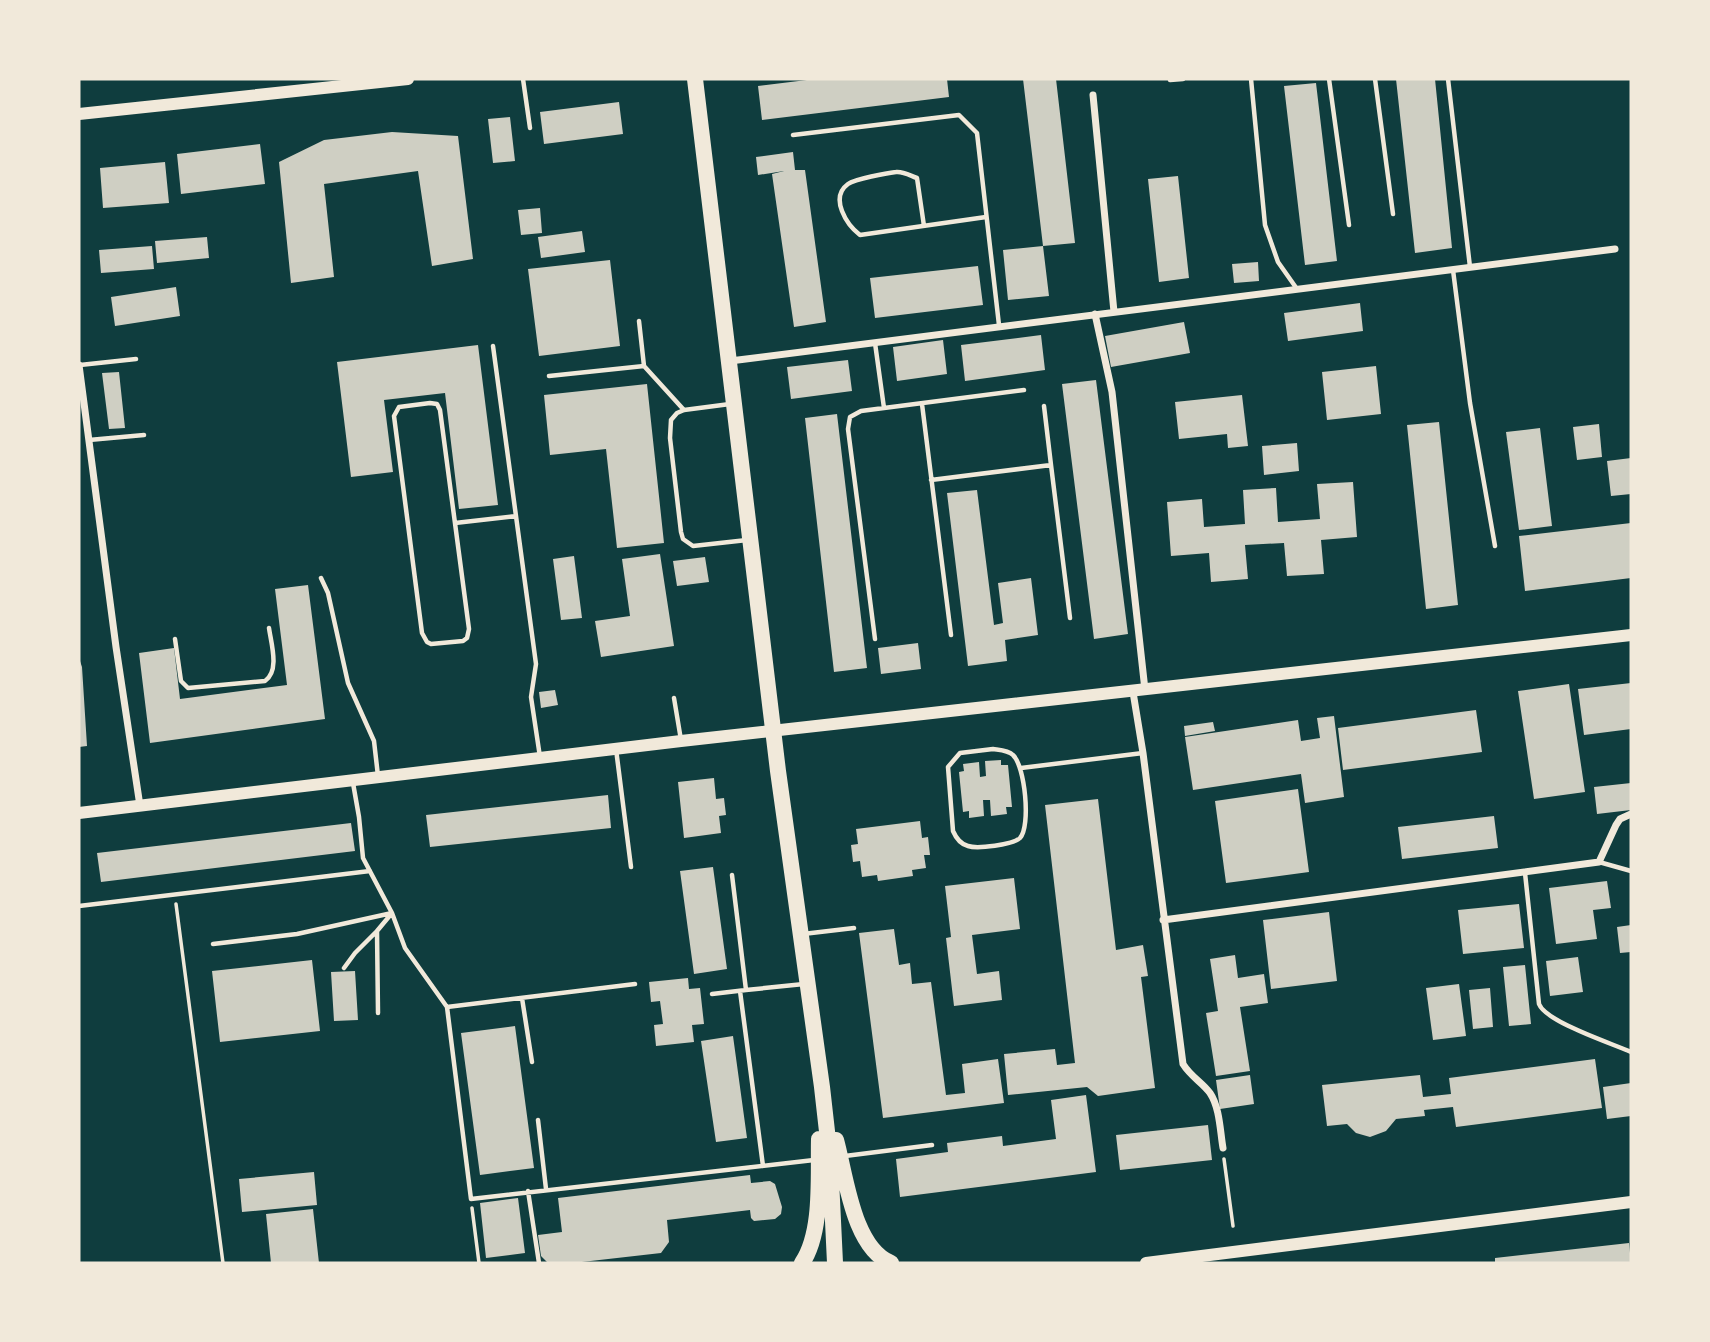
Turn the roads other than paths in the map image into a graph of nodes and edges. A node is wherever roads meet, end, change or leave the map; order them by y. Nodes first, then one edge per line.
1 (408, 79) edge
2 (523, 79) edge
3 (695, 79) edge
4 (1183, 79) edge
5 (1251, 79) edge
6 (1329, 79) edge
7 (1375, 79) edge
8 (1448, 79) edge
9 (385, 80) edge
10 (1170, 80) edge
11 (1093, 95) dead end
12 (79, 114) edge
13 (530, 128) dead end
14 (793, 135) dead end
15 (1393, 214) dead end
16 (986, 216) junction
17 (1349, 225) dead end
18 (924, 226) junction
19 (1615, 248) dead end
20 (1470, 267) junction
21 (1454, 270) junction
22 (1298, 289) junction
23 (1114, 312) junction
24 (1095, 314) junction
25 (639, 321) dead end
26 (999, 325) junction
27 (875, 342) junction
28 (493, 346) dead end
29 (136, 359) dead end
30 (729, 361) junction
31 (79, 365) edge
32 (645, 366) junction
33 (549, 376) dead end
34 (1024, 390) dead end
35 (734, 404) junction
36 (922, 404) junction
37 (1044, 406) dead end
38 (884, 408) junction
39 (684, 410) junction
40 (144, 435) dead end
41 (89, 440) junction
42 (1051, 465) junction
43 (932, 480) junction
44 (516, 516) junction
45 (455, 523) junction
46 (752, 540) junction
47 (1495, 546) dead end
48 (321, 578) dead end
49 (1070, 618) dead end
50 (268, 628) dead end
51 (951, 635) dead end
52 (1631, 635) edge
53 (175, 639) dead end
54 (875, 639) dead end
55 (1139, 691) junction
56 (674, 698) dead end
57 (773, 731) junction
58 (681, 741) junction
59 (616, 748) junction
60 (1143, 753) junction
61 (540, 758) junction
62 (1021, 768) junction
63 (379, 777) junction
64 (353, 782) junction
65 (140, 806) junction
66 (79, 813) edge
67 (1631, 814) edge
68 (1599, 862) junction
69 (631, 867) dead end
70 (370, 871) junction
71 (1631, 871) edge
72 (1525, 872) junction
73 (732, 875) dead end
74 (79, 906) edge
75 (392, 912) junction
76 (1163, 920) junction
77 (854, 928) dead end
78 (377, 932) junction
79 (802, 934) junction
80 (213, 944) dead end
81 (344, 968) dead end
82 (635, 984) dead end
83 (808, 984) junction
84 (746, 990) junction
85 (740, 991) junction
86 (712, 995) dead end
87 (522, 998) junction
88 (447, 1007) junction
89 (378, 1013) dead end
90 (1631, 1052) edge
91 (532, 1062) dead end
92 (822, 1087) junction
93 (538, 1120) dead end
94 (932, 1145) dead end
95 (1223, 1148) road end
96 (840, 1157) junction
97 (818, 1159) junction
98 (763, 1166) junction
99 (546, 1189) junction
100 (528, 1191) junction
101 (1631, 1202) edge
102 (1235, 1258) edge
103 (539, 1263) edge
104 (802, 1263) edge
105 (835, 1263) edge
106 (891, 1263) edge
107 (1146, 1263) edge

1 - 9 street
2 - 13 lane
3 - 30 highway
4 - 10 lane
5 - 22 lane
6 - 17 lane
7 - 15 lane
8 - 20 lane
9 - 12 street
11 - 23 street
14 - 16 lane
16 - 18 lane
16 - 26 lane
18 - 18 lane
19 - 20 street
20 - 21 street
21 - 22 street
21 - 47 lane
22 - 23 street
23 - 24 street
24 - 26 street
24 - 55 street
25 - 32 lane
26 - 27 street
27 - 30 street
27 - 38 lane
28 - 44 lane
29 - 31 lane
30 - 35 highway
31 - 41 street
32 - 33 lane
32 - 39 lane
34 - 36 lane
35 - 39 lane
35 - 46 highway
36 - 38 lane
36 - 43 lane
37 - 42 lane
38 - 54 lane
39 - 46 lane
40 - 41 lane
41 - 65 street
42 - 43 lane
42 - 49 lane
43 - 51 lane
44 - 45 lane
44 - 61 lane
45 - 45 lane
46 - 57 highway
48 - 63 lane
50 - 53 lane
52 - 55 street
55 - 57 street
55 - 60 street
56 - 58 lane
57 - 58 street
57 - 79 highway
58 - 59 street
59 - 61 street
59 - 69 lane
60 - 62 lane
60 - 76 street
61 - 63 street
62 - 62 lane
63 - 64 street
64 - 65 street
64 - 70 lane
65 - 66 street
67 - 68 street
68 - 71 lane
68 - 72 street
70 - 74 lane
70 - 75 lane
72 - 76 street
72 - 90 lane
73 - 84 lane
75 - 78 lane
75 - 80 lane
75 - 88 lane
76 - 95 street
77 - 79 lane
78 - 81 lane
78 - 89 lane
79 - 83 highway
82 - 87 lane
83 - 84 lane
83 - 92 highway
84 - 85 lane
85 - 86 lane
85 - 98 lane
87 - 88 lane
87 - 91 lane
88 - 100 lane
92 - 96 highway
92 - 97 highway
92 - 105 highway
93 - 99 lane
94 - 96 lane
96 - 106 highway
97 - 98 lane
97 - 104 highway
98 - 99 lane
99 - 100 lane
100 - 103 lane
101 - 102 street
102 - 107 street

